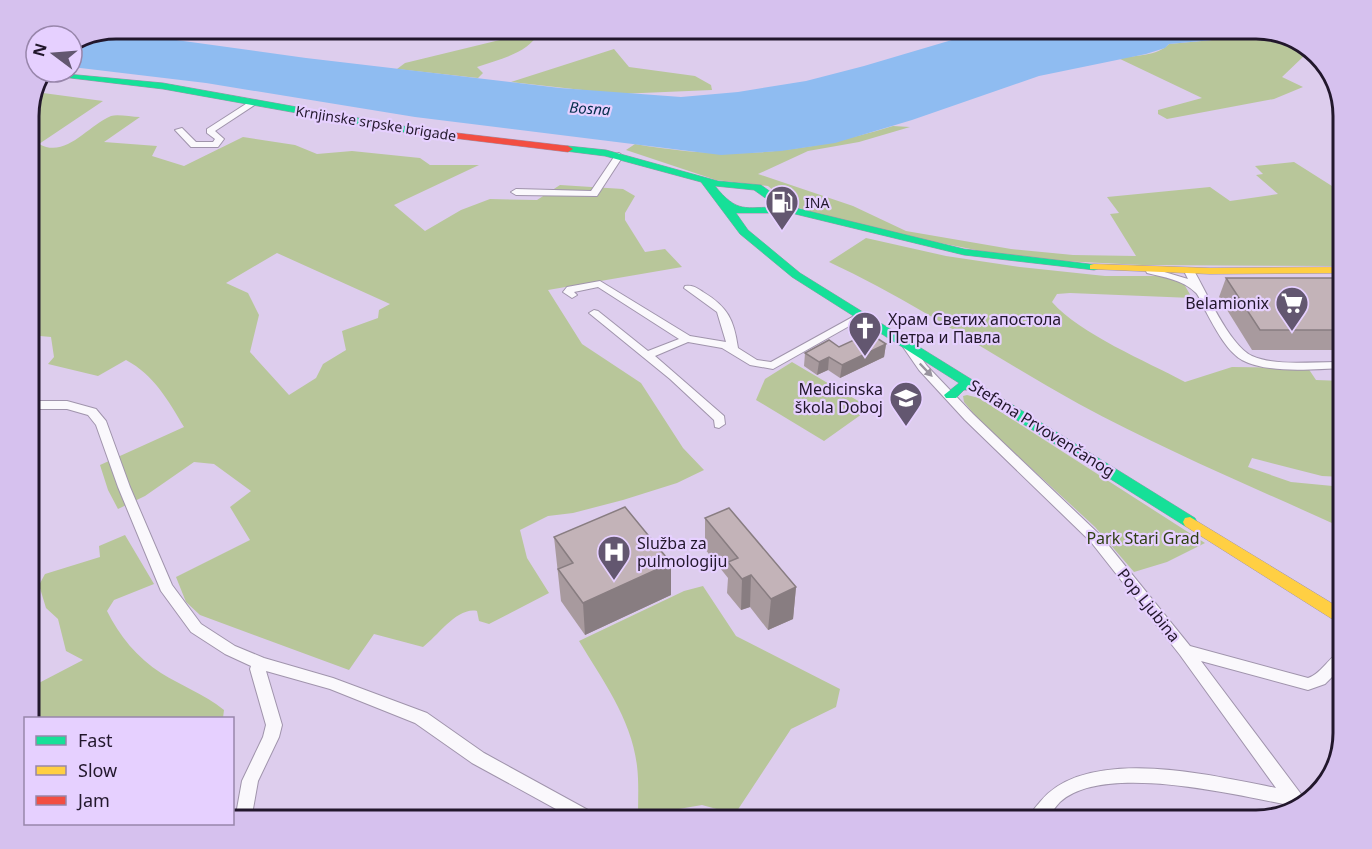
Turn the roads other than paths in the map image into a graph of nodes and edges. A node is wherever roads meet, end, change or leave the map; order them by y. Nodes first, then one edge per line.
1 (84, 77) edge
2 (255, 102) junction
3 (179, 130) dead end
4 (619, 156) junction
5 (663, 168) junction
6 (705, 181) junction
7 (737, 186) junction
8 (516, 192) dead end
9 (770, 195) junction
10 (723, 201) junction
11 (759, 209) junction
12 (788, 209) junction
13 (739, 227) junction
14 (1333, 270) edge
15 (1151, 271) junction
16 (1189, 271) junction
17 (689, 288) dead end
18 (1200, 290) junction
19 (572, 295) dead end
20 (594, 312) dead end
21 (862, 316) junction
22 (687, 339) junction
23 (905, 342) junction
24 (733, 348) junction
25 (646, 356) junction
26 (1333, 365) edge
27 (948, 369) junction
28 (974, 385) junction
29 (951, 395) junction
30 (39, 405) edge
31 (719, 424) dead end
32 (1333, 612) edge
33 (1185, 651) junction
34 (260, 663) junction
35 (1333, 667) edge
36 (1295, 799) edge
37 (1291, 801) edge
38 (245, 810) edge
39 (573, 810) edge
40 (1042, 810) edge

1 - 2 main road, Krnjinske srpske brigade
2 - 3 street
2 - 4 main road, Krnjinske srpske brigade
4 - 5 main road, Krnjinske srpske brigade
4 - 8 street
5 - 6 main road, Krnjinske srpske brigade
5 - 13 main road, Stefana Prvovenčanog
6 - 7 main road, Krnjinske srpske brigade
6 - 10 main road
7 - 9 main road, Krnjinske srpske brigade
7 - 10 main road
9 - 11 main road
9 - 12 main road
10 - 11 main road
10 - 13 main road
11 - 12 main road
11 - 13 main road
12 - 15 main road
13 - 21 main road, Stefana Prvovenčanog
14 - 16 main road
15 - 16 main road
15 - 18 street
16 - 18 street
17 - 24 street
18 - 26 street
19 - 22 street
20 - 25 street
21 - 23 main road, Stefana Prvovenčanog
21 - 24 street
22 - 24 street
22 - 25 street
23 - 27 main road, Stefana Prvovenčanog
23 -> 29 street, Pop Ljubina
25 - 31 street
27 - 28 main road, Stefana Prvovenčanog
27 - 29 street
28 - 29 main road
28 - 32 main road, Stefana Prvovenčanog
29 - 33 street, Pop Ljubina
30 - 34 street
33 - 35 street
33 - 36 street, Pop Ljubina
34 - 38 street
34 - 39 street
37 - 40 street

